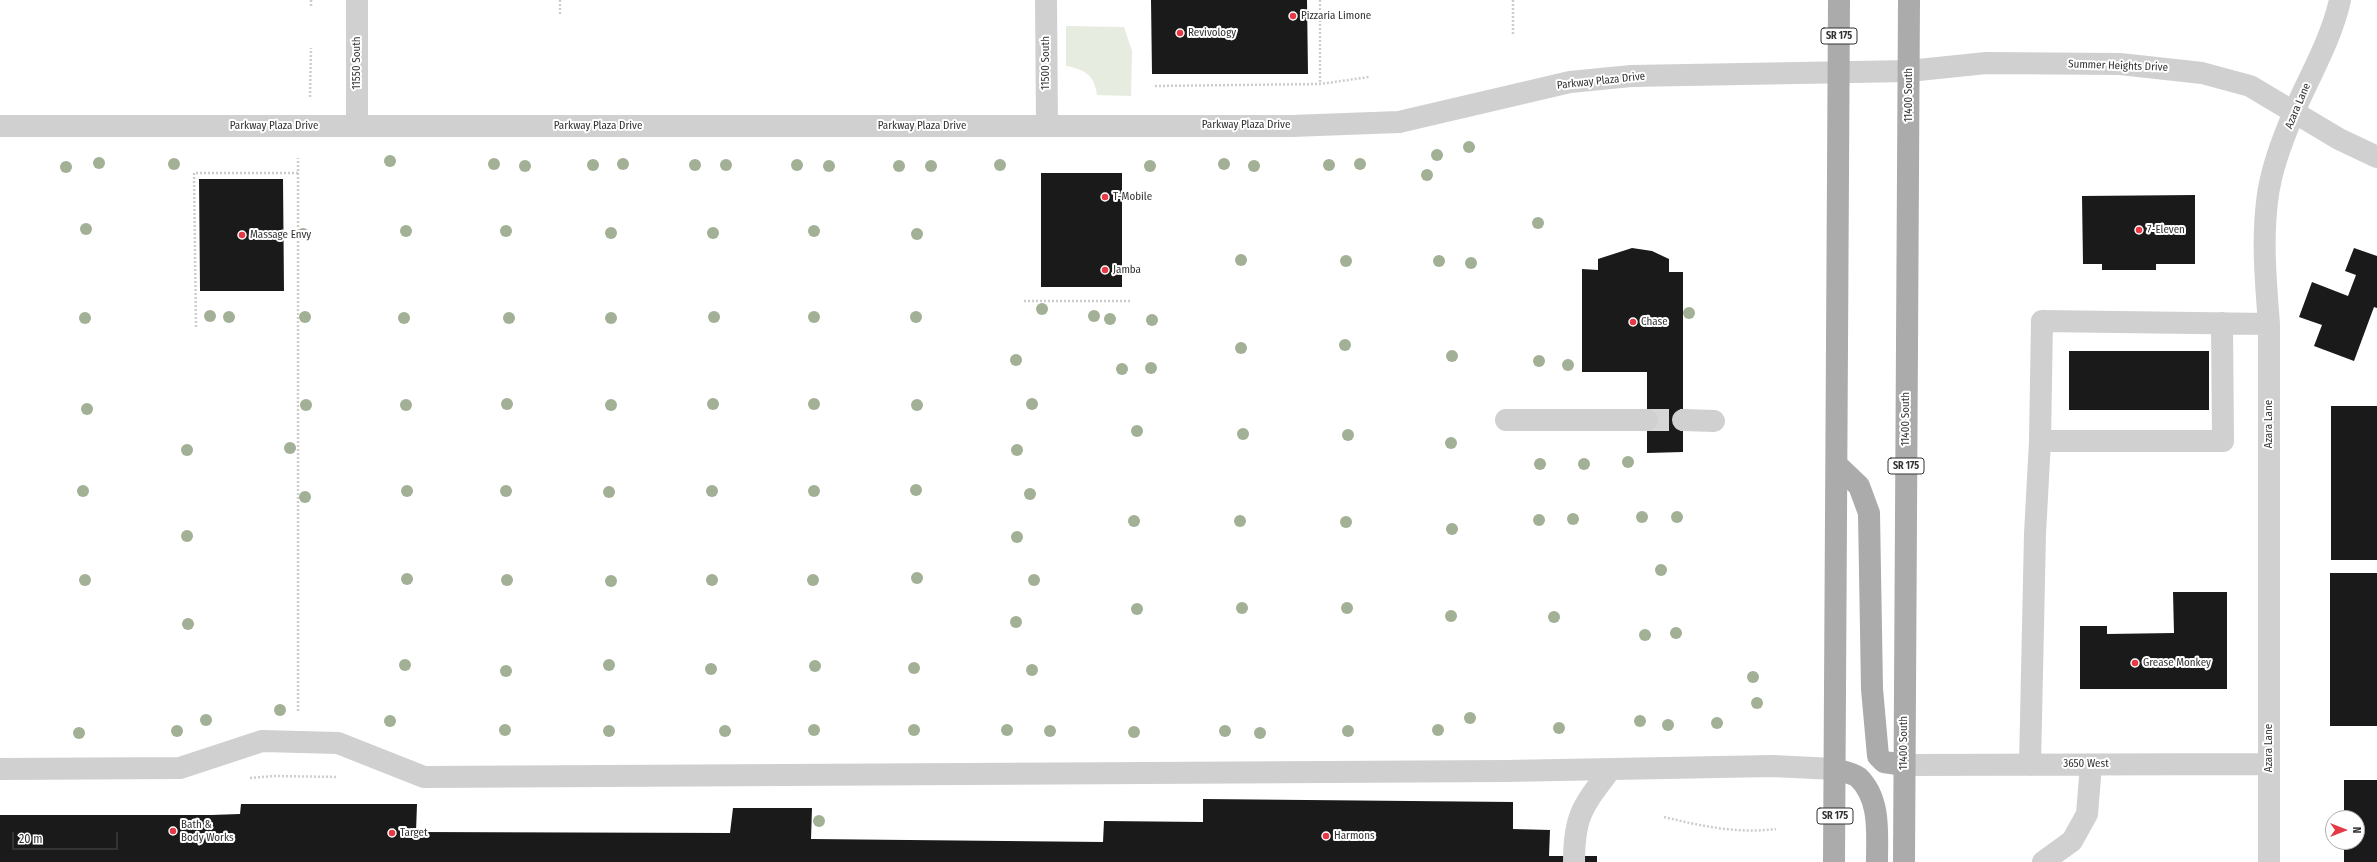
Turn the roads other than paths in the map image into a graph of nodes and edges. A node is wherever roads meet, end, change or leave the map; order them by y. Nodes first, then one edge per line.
1 (357, 0) edge
2 (1046, 0) edge
3 (1839, 0) edge
4 (1909, 0) edge
5 (2340, 0) edge
6 (1909, 71) junction
7 (1839, 72) junction
8 (2294, 113) junction
9 (1047, 125) junction
10 (0, 126) edge
11 (357, 126) junction
12 (2377, 157) edge
13 (2222, 323) junction
14 (2269, 324) junction
15 (1506, 420) dead end
16 (1647, 420) tunnel mouth
17 (1683, 420) tunnel mouth
18 (1714, 421) dead end
19 (2040, 441) junction
20 (1836, 465) junction
21 (2030, 764) junction
22 (2091, 764) junction
23 (2268, 764) junction
24 (1904, 765) junction
25 (0, 769) edge
26 (1835, 769) junction
27 (1610, 770) junction
28 (1574, 862) edge
29 (1834, 862) edge
30 (1877, 862) edge
31 (1904, 862) edge
32 (2043, 862) edge
33 (2268, 862) edge

1 - 11 street, 11550 South
2 - 9 street, 11500 South
3 - 7 main road, SR 175
4 - 6 main road, 11400 South / SR 175
5 - 8 street, Azara Lane
6 - 7 street, Summer Heights Drive
6 - 8 street, Summer Heights Drive
6 - 24 main road, 11400 South / SR 175
7 - 9 street, Parkway Plaza Drive
7 - 20 main road, SR 175
8 - 12 street, Summer Heights Drive
8 - 14 street, Azara Lane
9 - 11 street, Parkway Plaza Drive
10 - 11 street, Parkway Plaza Drive
13 - 14 street
13 - 19 street
13 - 19 street
14 - 23 street, Azara Lane
15 - 16 street
17 - 18 street
19 - 21 street
20 - 24 main road
20 - 26 main road, SR 175
21 - 22 street, 3650 West
21 - 24 street, 3650 West
22 - 23 street, 3650 West
22 - 32 street
23 - 33 street, Azara Lane
24 - 31 main road, 11400 South / SR 175
25 - 27 street
26 - 27 street
26 - 29 main road, SR 175
26 - 30 main road
27 - 28 street

